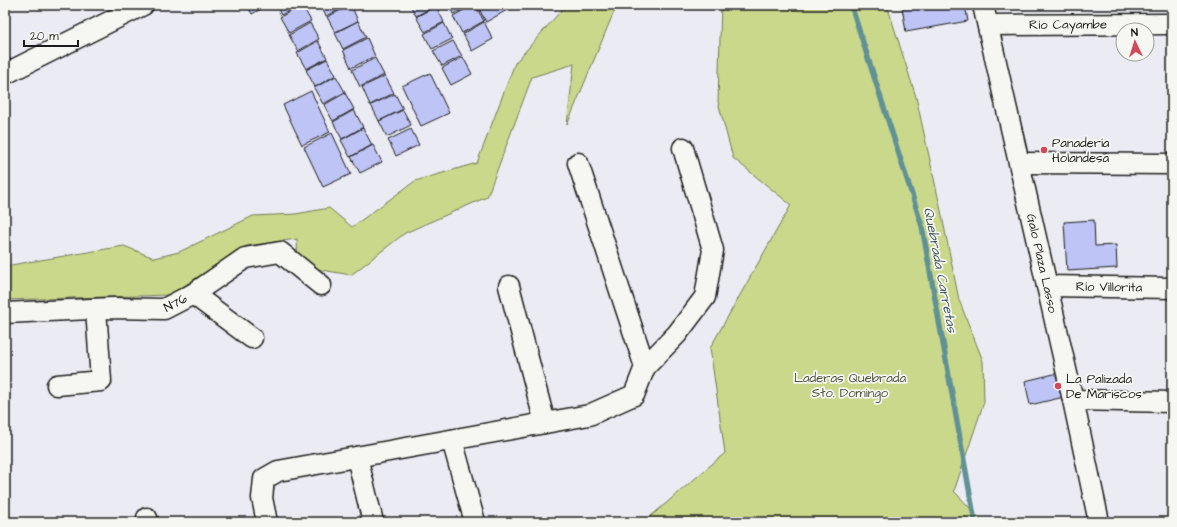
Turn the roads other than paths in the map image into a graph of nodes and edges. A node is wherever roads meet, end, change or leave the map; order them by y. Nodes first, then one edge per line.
1 (144, 5) edge
2 (983, 5) edge
3 (1172, 24) edge
4 (988, 25) junction
5 (5, 74) edge
6 (683, 148) dead end
7 (578, 163) dead end
8 (1020, 163) junction
9 (1172, 164) edge
10 (321, 285) dead end
11 (509, 286) dead end
12 (1047, 286) junction
13 (1172, 288) edge
14 (193, 294) junction
15 (96, 309) junction
16 (5, 313) edge
17 (252, 338) dead end
18 (645, 367) junction
19 (57, 385) dead end
20 (1073, 400) junction
21 (1172, 402) edge
22 (545, 423) junction
23 (452, 440) junction
24 (357, 457) junction
25 (267, 522) edge
26 (373, 522) edge
27 (475, 522) edge
28 (1099, 522) edge
29 (1112, 522) edge

1 - 5 street
2 - 4 street, Galo Plaza Lasso
3 - 4 street, Río Cayambe
4 - 8 street, Galo Plaza Lasso
6 - 18 street
7 - 18 street
8 - 9 street
8 - 12 street, Galo Plaza Lasso
10 - 14 street, N76
11 - 22 street
12 - 13 street, Río Villorita
12 - 20 street, Galo Plaza Lasso
14 - 15 street, N76
14 - 17 street
15 - 16 street, N76
15 - 19 street
18 - 22 street
20 - 21 street
20 - 28 street, Galo Plaza Lasso
22 - 23 street
23 - 24 street
23 - 27 street
24 - 25 street
24 - 26 street
28 - 29 street

